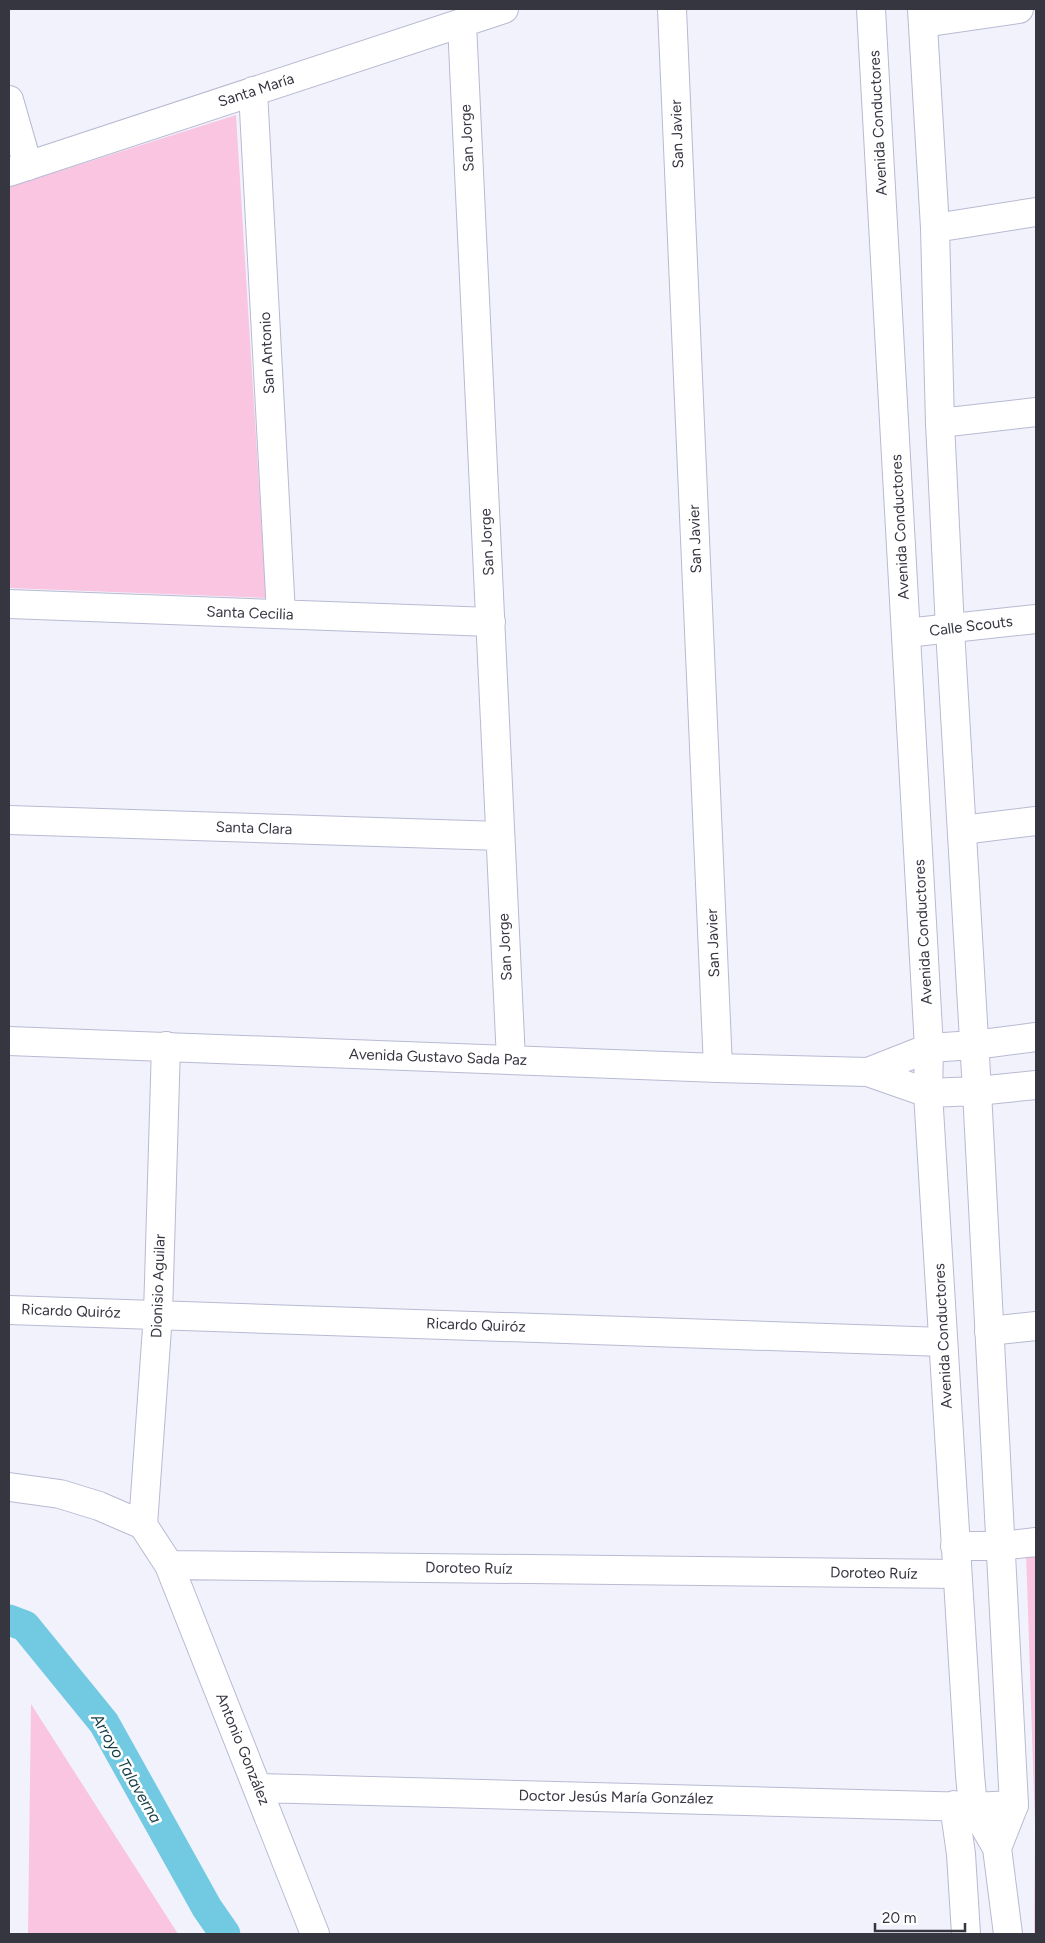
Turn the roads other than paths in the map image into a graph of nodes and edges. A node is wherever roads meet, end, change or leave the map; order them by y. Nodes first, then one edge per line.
1 (504, 9) edge
2 (672, 9) edge
3 (871, 9) edge
4 (1020, 9) edge
5 (923, 16) edge
6 (462, 24) junction
7 (253, 91) junction
8 (9, 100) edge
9 (19, 169) edge
10 (1036, 212) edge
11 (935, 228) junction
12 (1036, 412) edge
13 (940, 423) junction
14 (9, 604) edge
15 (281, 614) junction
16 (1036, 619) edge
17 (491, 622) junction
18 (950, 629) junction
19 (906, 633) junction
20 (9, 820) edge
21 (1036, 822) edge
22 (962, 830) junction
23 (500, 836) junction
24 (1036, 1037) edge
25 (9, 1041) edge
26 (974, 1045) junction
27 (166, 1046) junction
28 (929, 1048) junction
29 (512, 1060) junction
30 (718, 1068) junction
31 (868, 1072) junction
32 (1036, 1085) edge
33 (977, 1091) junction
34 (928, 1093) junction
35 (9, 1310) edge
36 (158, 1314) junction
37 (1036, 1326) edge
38 (989, 1331) junction
39 (944, 1342) junction
40 (9, 1486) edge
41 (143, 1525) junction
42 (1036, 1542) edge
43 (955, 1546) junction
44 (1000, 1546) junction
45 (169, 1565) junction
46 (956, 1574) junction
47 (258, 1788) junction
48 (1014, 1804) junction
49 (964, 1806) junction
50 (997, 1848) junction
51 (315, 1934) edge
52 (966, 1934) edge
53 (1008, 1934) edge

1 - 6 street, Santa María
2 - 30 street, San Javier
3 - 19 street, Avenida Conductores
4 - 5 street
5 - 11 street, Avenida Conductores
6 - 7 street, Santa María
6 - 17 street, San Jorge
7 - 9 street, Santa María
7 - 15 street, San Antonio
8 - 9 street
10 - 11 street
11 - 13 street, Avenida Conductores
12 - 13 street
13 - 18 street, Avenida Conductores
14 - 15 street, Santa Cecilia
15 - 17 street, Santa Cecilia
16 - 18 street, Calle Scouts
17 - 23 street, San Jorge
18 - 19 street, Calle Scouts
18 - 22 street, Avenida Conductores
19 - 28 street, Avenida Conductores
20 - 23 street, Santa Clara
21 - 22 street
22 - 26 street, Avenida Conductores
23 - 29 street, San Jorge
24 - 26 street, Avenida Gustavo Sada Paz
25 - 27 street, Avenida Gustavo Sada Paz
26 - 28 street, Avenida Gustavo Sada Paz
26 - 33 street, Avenida Conductores
27 - 29 street, Avenida Gustavo Sada Paz
27 - 36 street, Dionisio Aguilar
28 - 31 street, Avenida Gustavo Sada Paz
28 - 34 street, Avenida Conductores
29 - 30 street, Avenida Gustavo Sada Paz
30 - 31 street, Avenida Gustavo Sada Paz
31 - 34 street, Avenida Gustavo Sada Paz
32 - 33 street, Avenida Gustavo Sada Paz
33 - 34 street, Avenida Gustavo Sada Paz
33 - 38 street, Avenida Conductores
34 - 39 street, Avenida Conductores
35 - 36 street, Ricardo Quiróz
36 - 39 street, Ricardo Quiróz
36 - 41 street, Dionisio Aguilar
37 - 38 street
38 - 44 street, Avenida Conductores
39 - 43 street, Avenida Conductores
40 - 41 street
41 - 45 street
42 - 44 street
43 - 44 street
43 - 46 street, Avenida Conductores
44 - 48 street, Avenida Conductores
45 - 46 street, Doroteo Ruíz
45 - 47 street, Antonio González
46 - 49 street, Avenida Conductores
47 - 49 street, Doctor Jesús María González
47 - 51 street, Antonio González
48 - 49 street, Doctor Jesús María González
48 - 50 street, Avenida Conductores
49 - 50 street, Avenida Conductores
49 - 52 street
50 - 53 street, Avenida Conductores

